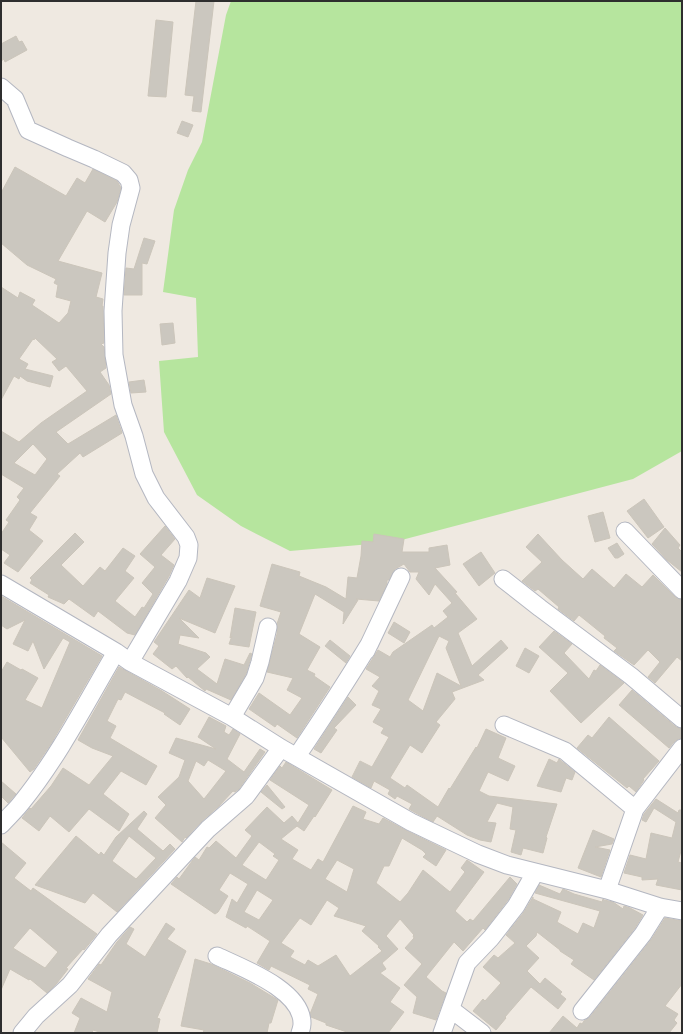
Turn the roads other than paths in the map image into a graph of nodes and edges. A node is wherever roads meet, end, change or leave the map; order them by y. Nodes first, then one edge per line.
1 (1, 87) edge
2 (625, 531) dead end
3 (503, 579) dead end
4 (1, 584) edge
5 (682, 590) edge
6 (268, 627) dead end
7 (366, 650) dead end
8 (116, 652) junction
9 (130, 662) junction
10 (232, 717) junction
11 (682, 719) edge
12 (504, 725) dead end
13 (281, 748) junction
14 (682, 748) edge
15 (297, 756) junction
16 (635, 809) junction
17 (1, 825) edge
18 (535, 873) junction
19 (607, 890) junction
20 (660, 907) junction
21 (682, 912) edge
22 (216, 956) dead end
23 (452, 1010) junction
24 (582, 1011) dead end
25 (22, 1033) edge
26 (300, 1033) edge
27 (442, 1033) edge
28 (482, 1033) edge

1 - 9 street
2 - 5 street
3 - 11 street
4 - 8 street
6 - 10 street
7 - 15 street
8 - 9 street
8 - 17 street
9 - 10 street
10 - 13 street
12 - 16 street
13 - 15 street
13 - 25 street
14 - 16 street
15 - 18 street
16 - 19 street
18 - 19 street
18 - 23 street
19 - 20 street
20 - 21 street
20 - 24 street
22 - 26 street
23 - 27 street
23 - 28 street

